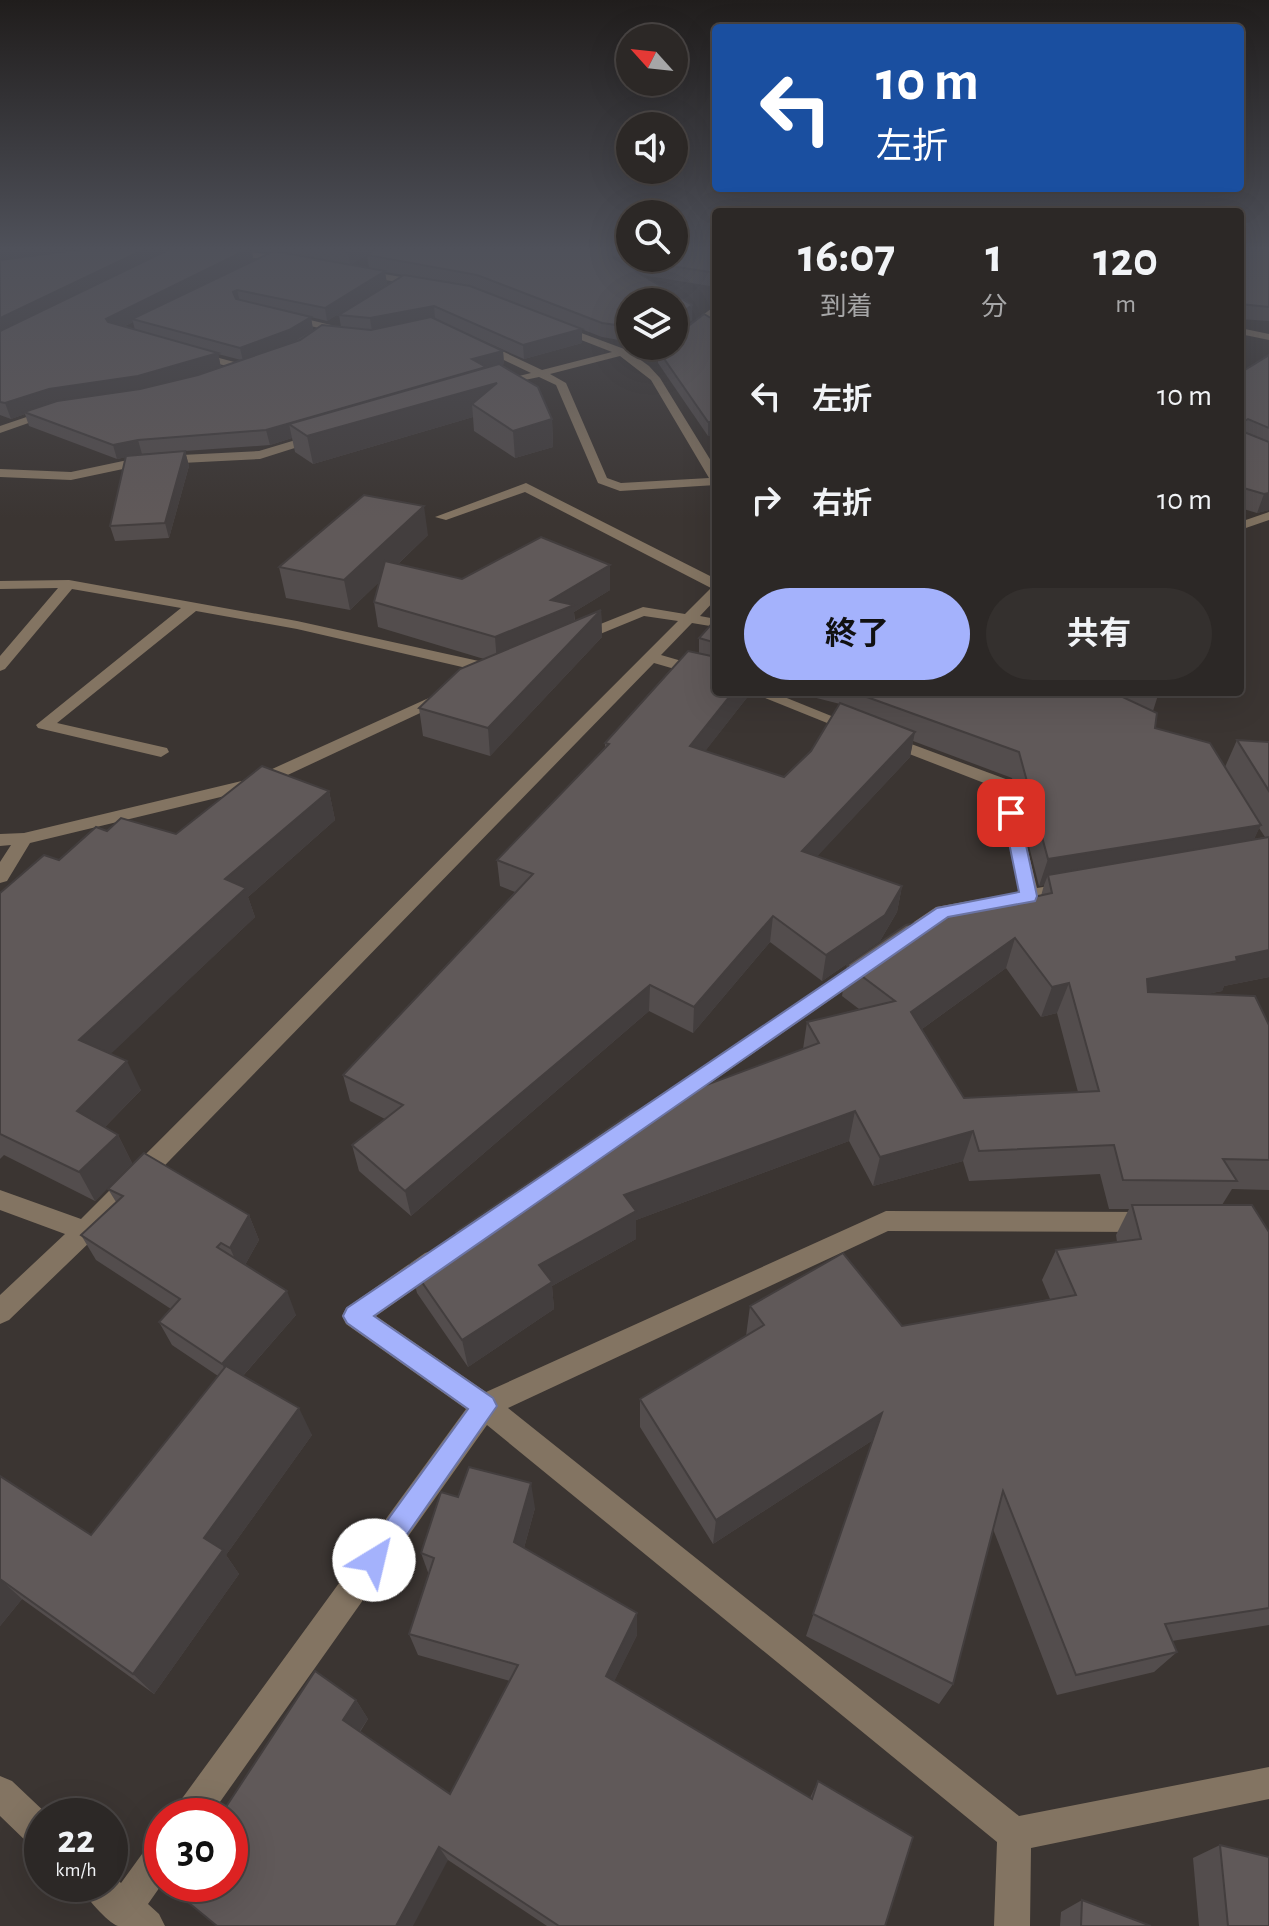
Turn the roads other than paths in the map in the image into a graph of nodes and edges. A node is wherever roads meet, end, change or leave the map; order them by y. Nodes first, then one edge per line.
1 (312, 338) edge
2 (587, 338) edge
3 (308, 340) edge
4 (473, 342) edge
5 (616, 349) edge
6 (187, 352) edge
7 (616, 354) edge
8 (636, 360) edge
9 (651, 360) edge
10 (256, 362) edge
11 (644, 365) junction
12 (242, 367) junction
13 (539, 372) junction
14 (219, 375) edge
15 (482, 389) edge
16 (73, 407) edge
17 (0, 430) edge
18 (335, 433) edge
19 (0, 473) edge
20 (712, 473) edge
21 (712, 480) edge
22 (1269, 516) edge
23 (441, 517) dead end
24 (1244, 525) edge
25 (69, 584) junction
26 (0, 585) edge
27 (712, 586) edge
28 (712, 592) edge
29 (193, 606) junction
30 (689, 617) junction
31 (712, 622) edge
32 (556, 647) edge
33 (650, 657) junction
34 (0, 666) edge
35 (712, 675) edge
36 (769, 696) edge
37 (161, 752) dead end
38 (24, 839) junction
39 (0, 840) edge
40 (0, 877) edge
41 (1091, 885) edge
42 (1029, 896) junction
43 (629, 1127) edge
44 (0, 1200) edge
45 (1169, 1222) edge
46 (85, 1231) junction
47 (459, 1244) edge
48 (0, 1312) edge
49 (484, 1406) junction
50 (1269, 1783) edge
51 (0, 1793) edge
52 (203, 1798) edge
53 (24, 1816) edge
54 (1014, 1834) junction
55 (144, 1897) edge
56 (117, 1902) edge
57 (135, 1918) edge
58 (1012, 1926) edge

1 - 3 street
2 - 5 street
4 - 13 street
6 - 12 street
7 - 13 street
8 - 11 street
9 - 11 street
10 - 12 street
11 - 20 street
12 - 14 street
13 - 15 street
13 - 21 street
16 - 17 street
18 - 19 street
22 - 24 street
23 - 27 street
25 - 26 street
25 - 29 street
25 - 34 street
28 - 30 street
29 - 37 street
29 - 38 street
30 - 31 street
30 - 32 street
30 - 33 street
33 - 35 street
33 - 46 street
36 - 42 street
38 - 39 street
38 - 40 street
41 - 42 street
42 - 43 street
44 - 46 street
45 - 49 street
46 - 48 street
47 - 49 street
49 - 52 street
49 - 54 street
50 - 54 street
51 - 53 street
54 - 58 street
55 - 57 street
56 - 57 street

